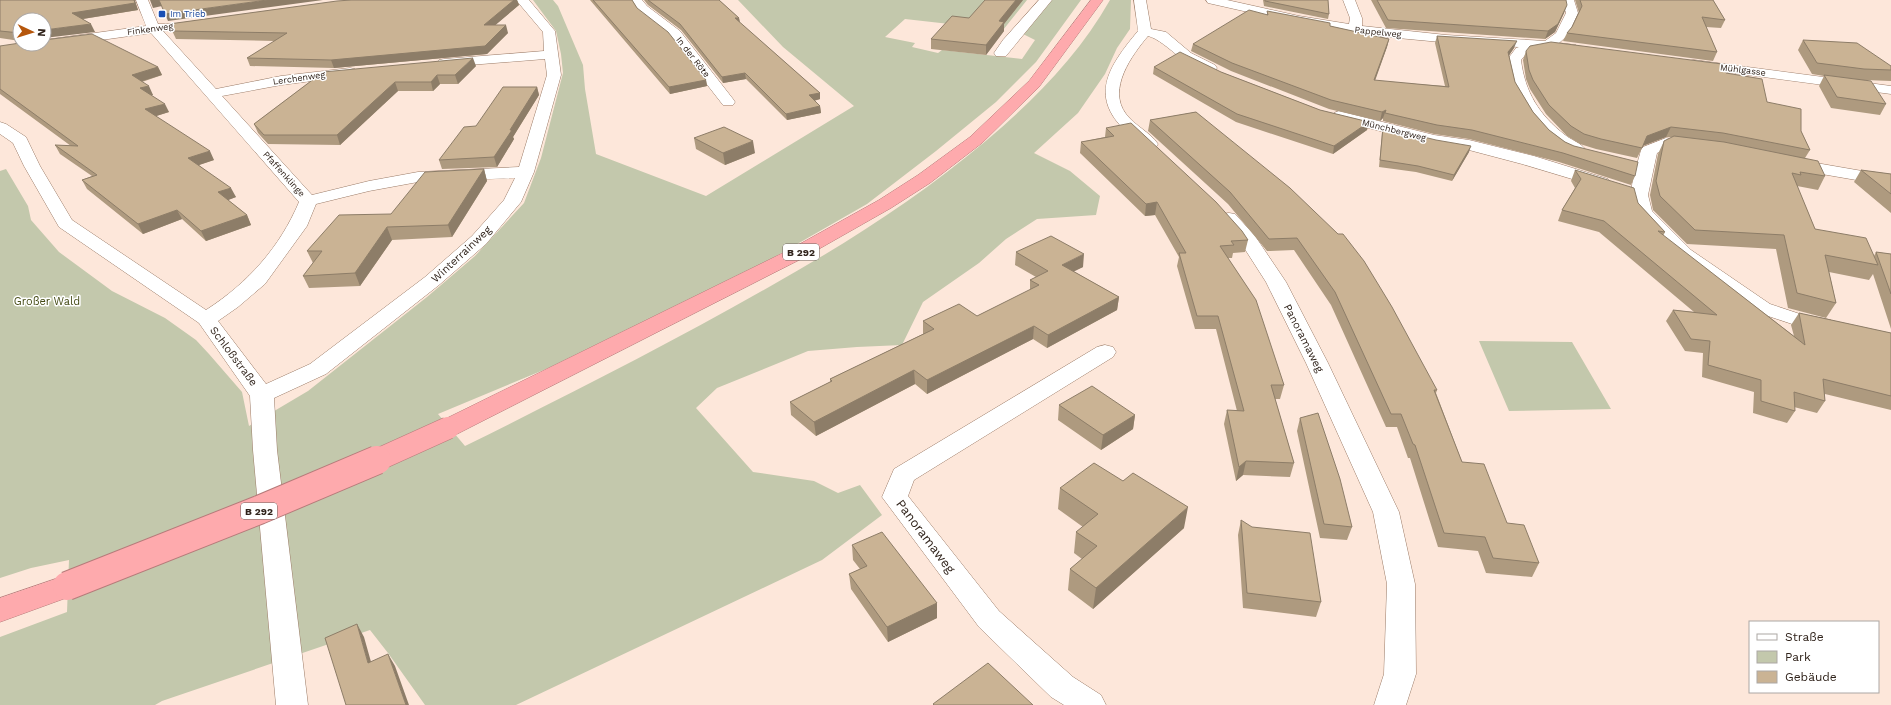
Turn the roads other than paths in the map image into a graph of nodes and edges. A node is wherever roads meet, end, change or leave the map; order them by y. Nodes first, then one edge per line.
1 (142, 0) edge
2 (522, 0) edge
3 (636, 0) edge
4 (1046, 0) edge
5 (1097, 0) edge
6 (1140, 0) edge
7 (1212, 0) edge
8 (1349, 0) edge
9 (1568, 0) edge
10 (178, 25) edge
11 (154, 29) junction
12 (1355, 30) junction
13 (1146, 31) junction
14 (52, 42) edge
15 (1548, 44) junction
16 (1586, 50) edge
17 (1001, 53) dead end
18 (552, 54) junction
19 (1677, 62) edge
20 (432, 64) edge
21 (366, 70) edge
22 (1225, 75) edge
23 (1891, 90) edge
24 (213, 94) junction
25 (728, 102) dead end
26 (1324, 113) edge
27 (0, 127) edge
28 (1711, 148) edge
29 (1588, 152) edge
30 (1164, 157) edge
31 (1781, 162) edge
32 (526, 172) junction
33 (1891, 181) edge
34 (1626, 191) junction
35 (308, 201) junction
36 (1216, 204) edge
37 (206, 319) junction
38 (1840, 329) edge
39 (1105, 352) dead end
40 (262, 395) junction
41 (0, 610) edge
42 (292, 705) edge
43 (1090, 705) edge
44 (1390, 705) edge

1 - 11 street
2 - 18 street, Winterrainweg
3 - 25 street, In der Röte
4 - 17 street
5 - 41 highway, B 292, bridge
6 - 13 street
7 - 12 street, Pappelweg
8 - 12 street
9 - 15 street
10 - 11 street, Finkenweg
11 - 14 street, Finkenweg
11 - 24 street, Pfaffenklinge
12 - 15 street, Pappelweg
13 - 22 street
13 - 30 street
15 - 16 street
15 - 29 street
18 - 20 street
18 - 32 street, Winterrainweg
19 - 23 street, Mühlgasse
21 - 24 street, Lerchenweg
24 - 35 street, Pfaffenklinge
26 - 34 street, Münchbergweg
27 - 37 street, Schloßstraße
28 - 34 street
31 - 33 street
32 - 35 street
32 - 40 street, Winterrainweg
34 - 38 street
35 - 37 street, Pfaffenklinge
36 - 44 street, Panoramaweg
37 - 40 street, Schloßstraße
39 - 43 street, Panoramaweg
40 - 42 street, Schloßstraße

